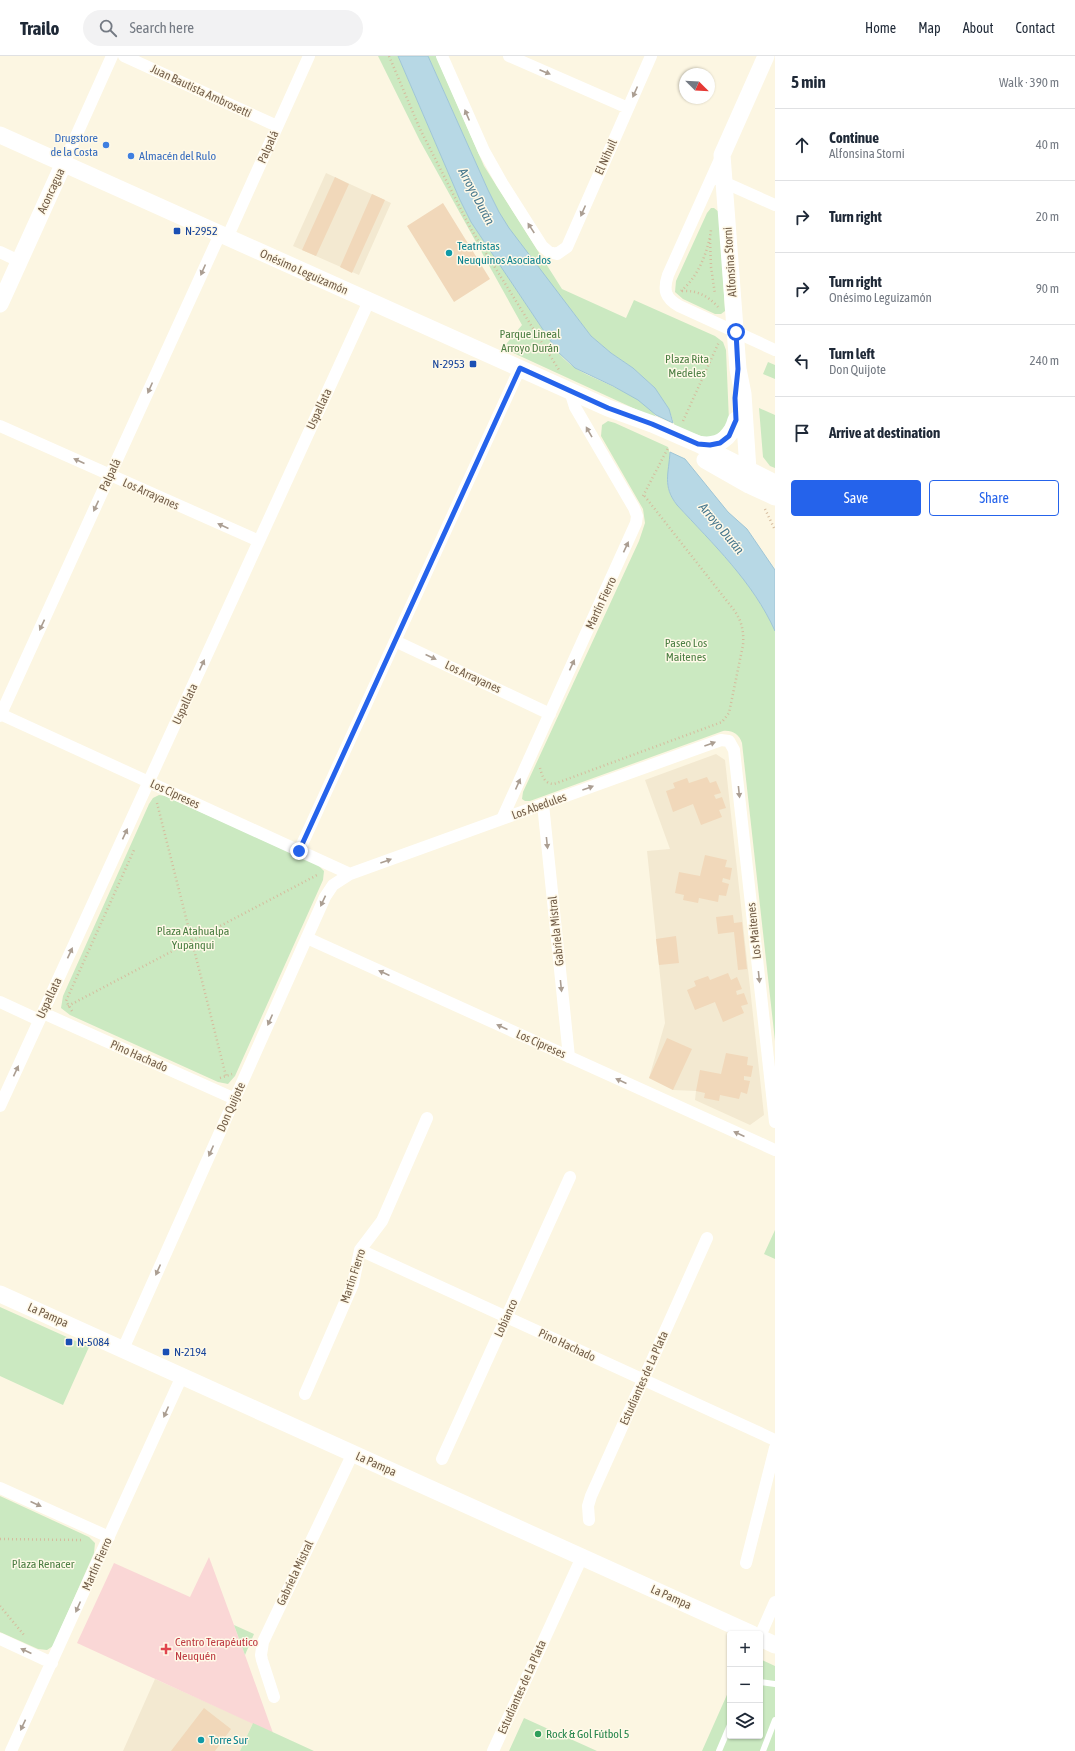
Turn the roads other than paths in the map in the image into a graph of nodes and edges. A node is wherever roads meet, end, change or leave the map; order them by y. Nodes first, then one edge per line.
1 (112, 56) edge
2 (124, 56) edge
3 (309, 56) edge
4 (442, 56) edge
5 (509, 56) edge
6 (651, 56) edge
7 (766, 56) edge
8 (771, 56) edge
9 (775, 58) edge
10 (628, 108) junction
11 (277, 126) junction
12 (0, 136) edge
13 (63, 165) junction
14 (718, 180) junction
15 (775, 205) edge
16 (223, 236) junction
17 (0, 252) edge
18 (19, 261) junction
19 (369, 301) junction
20 (0, 304) edge
21 (736, 332) junction
22 (775, 350) edge
23 (520, 368) junction
24 (738, 369) junction
25 (570, 391) junction
26 (608, 408) junction
27 (736, 420) junction
28 (0, 426) edge
29 (698, 444) junction
30 (110, 475) junction
31 (744, 475) junction
32 (775, 483) edge
33 (775, 497) edge
34 (259, 542) junction
35 (395, 640) junction
36 (550, 714) junction
37 (0, 715) edge
38 (729, 741) joint
39 (149, 782) junction
40 (543, 804) junction
41 (502, 819) junction
42 (299, 851) junction
43 (350, 874) junction
44 (306, 938) junction
45 (0, 1002) edge
46 (41, 1016) junction
47 (569, 1057) junction
48 (234, 1099) junction
49 (0, 1106) edge
50 (428, 1118) dead end
51 (775, 1122) edge
52 (775, 1150) edge
53 (570, 1177) dead end
54 (707, 1238) dead end
55 (360, 1250) junction
56 (0, 1294) edge
57 (506, 1317) junction
58 (123, 1349) junction
59 (182, 1376) junction
60 (643, 1380) junction
61 (305, 1394) dead end
62 (775, 1440) edge
63 (775, 1448) edge
64 (353, 1453) junction
65 (442, 1458) dead end
66 (0, 1488) edge
67 (589, 1520) dead end
68 (109, 1537) junction
69 (582, 1557) junction
70 (746, 1563) dead end
71 (775, 1602) edge
72 (745, 1631) edge
73 (763, 1631) edge
74 (763, 1638) edge
75 (0, 1639) edge
76 (775, 1644) edge
77 (52, 1663) junction
78 (763, 1682) edge
79 (775, 1684) edge
80 (274, 1697) dead end
81 (775, 1720) edge
82 (727, 1732) edge
83 (11, 1751) edge
84 (493, 1751) edge
85 (719, 1751) edge
86 (763, 1751) edge

1 - 13 street, Aconcagua
2 - 11 street, Juan Bautista Ambrosetti
3 - 11 street, Palpalá
10 -> 4 street, El Nihuil
5 -> 10 street
6 -> 10 street, El Nihuil
7 - 14 street, Alfonsina Storni
8 - 9 street
11 - 16 street, Palpalá
12 - 13 street, Onésimo Leguizamón
13 - 16 street, Onésimo Leguizamón
13 - 18 street, Aconcagua
14 - 15 street
14 - 21 street, Alfonsina Storni
14 - 21 street, Alfonsina Storni
16 - 19 street, Onésimo Leguizamón
16 -> 30 street, Palpalá
17 - 18 street
18 - 20 street, Aconcagua
19 - 23 street, Onésimo Leguizamón
19 - 34 street, Uspallata
21 - 22 street
21 - 24 street, Alfonsina Storni
23 - 25 street, Onésimo Leguizamón
23 - 35 street
24 - 27 street, Alfonsina Storni
24 - 31 street, Alfonsina Storni
25 - 26 street, Onésimo Leguizamón
36 -> 25 street, Martín Fierro
26 - 29 street, Onésimo Leguizamón
26 - 31 street, Onésimo Leguizamón
27 - 29 street
27 - 31 street, Alfonsina Storni
30 -> 28 street, Los Arrayanes
29 - 31 street, Onésimo Leguizamón
34 -> 30 street, Los Arrayanes
30 -> 37 street, Palpalá
31 - 32 street, Onésimo Leguizamón
31 - 33 street, Onésimo Leguizamón
39 -> 34 street, Uspallata
35 -> 36 street, Los Arrayanes
35 - 42 street
41 -> 36 street, Martín Fierro
37 - 39 street, Los Cipreses
40 -> 38 street, Los Abedules
38 -> 51 street, Los Maitenes
39 - 42 street, Los Cipreses
46 -> 39 street, Uspallata
40 - 41 street, Los Abedules
40 -> 47 street, Gabriela Mistral
43 -> 41 street, Los Abedules
42 - 43 street, Los Cipreses
43 -> 44 street, Don Quijote
47 -> 44 street, Los Cipreses
44 -> 48 street, Don Quijote
45 - 46 street, Pino Hachado
46 - 48 street, Pino Hachado
49 -> 46 street, Uspallata
52 -> 47 street, Los Cipreses
48 -> 58 street, Don Quijote
50 - 55 street, Martín Fierro
53 - 57 street, Lobianco
54 - 60 street, Estudiantes de La Plata
55 - 57 street, Pino Hachado
55 - 61 street, Martín Fierro
56 - 58 street, La Pampa
57 - 60 street, Pino Hachado
57 - 65 street, Lobianco
58 - 59 street, La Pampa
59 - 64 street, La Pampa
59 -> 68 street, Martín Fierro
60 - 62 street, Pino Hachado
60 - 67 street, Estudiantes de La Plata
63 - 70 street
64 - 69 street, La Pampa
64 - 80 street, Gabriela Mistral
66 -> 68 street
68 -> 77 street, Martín Fierro
69 - 72 street, La Pampa
69 - 84 street, Estudiantes de La Plata
71 - 73 street
74 - 76 street
77 -> 75 street
77 -> 83 street, Martín Fierro
78 - 79 lane
81 - 86 lane
82 - 85 lane

